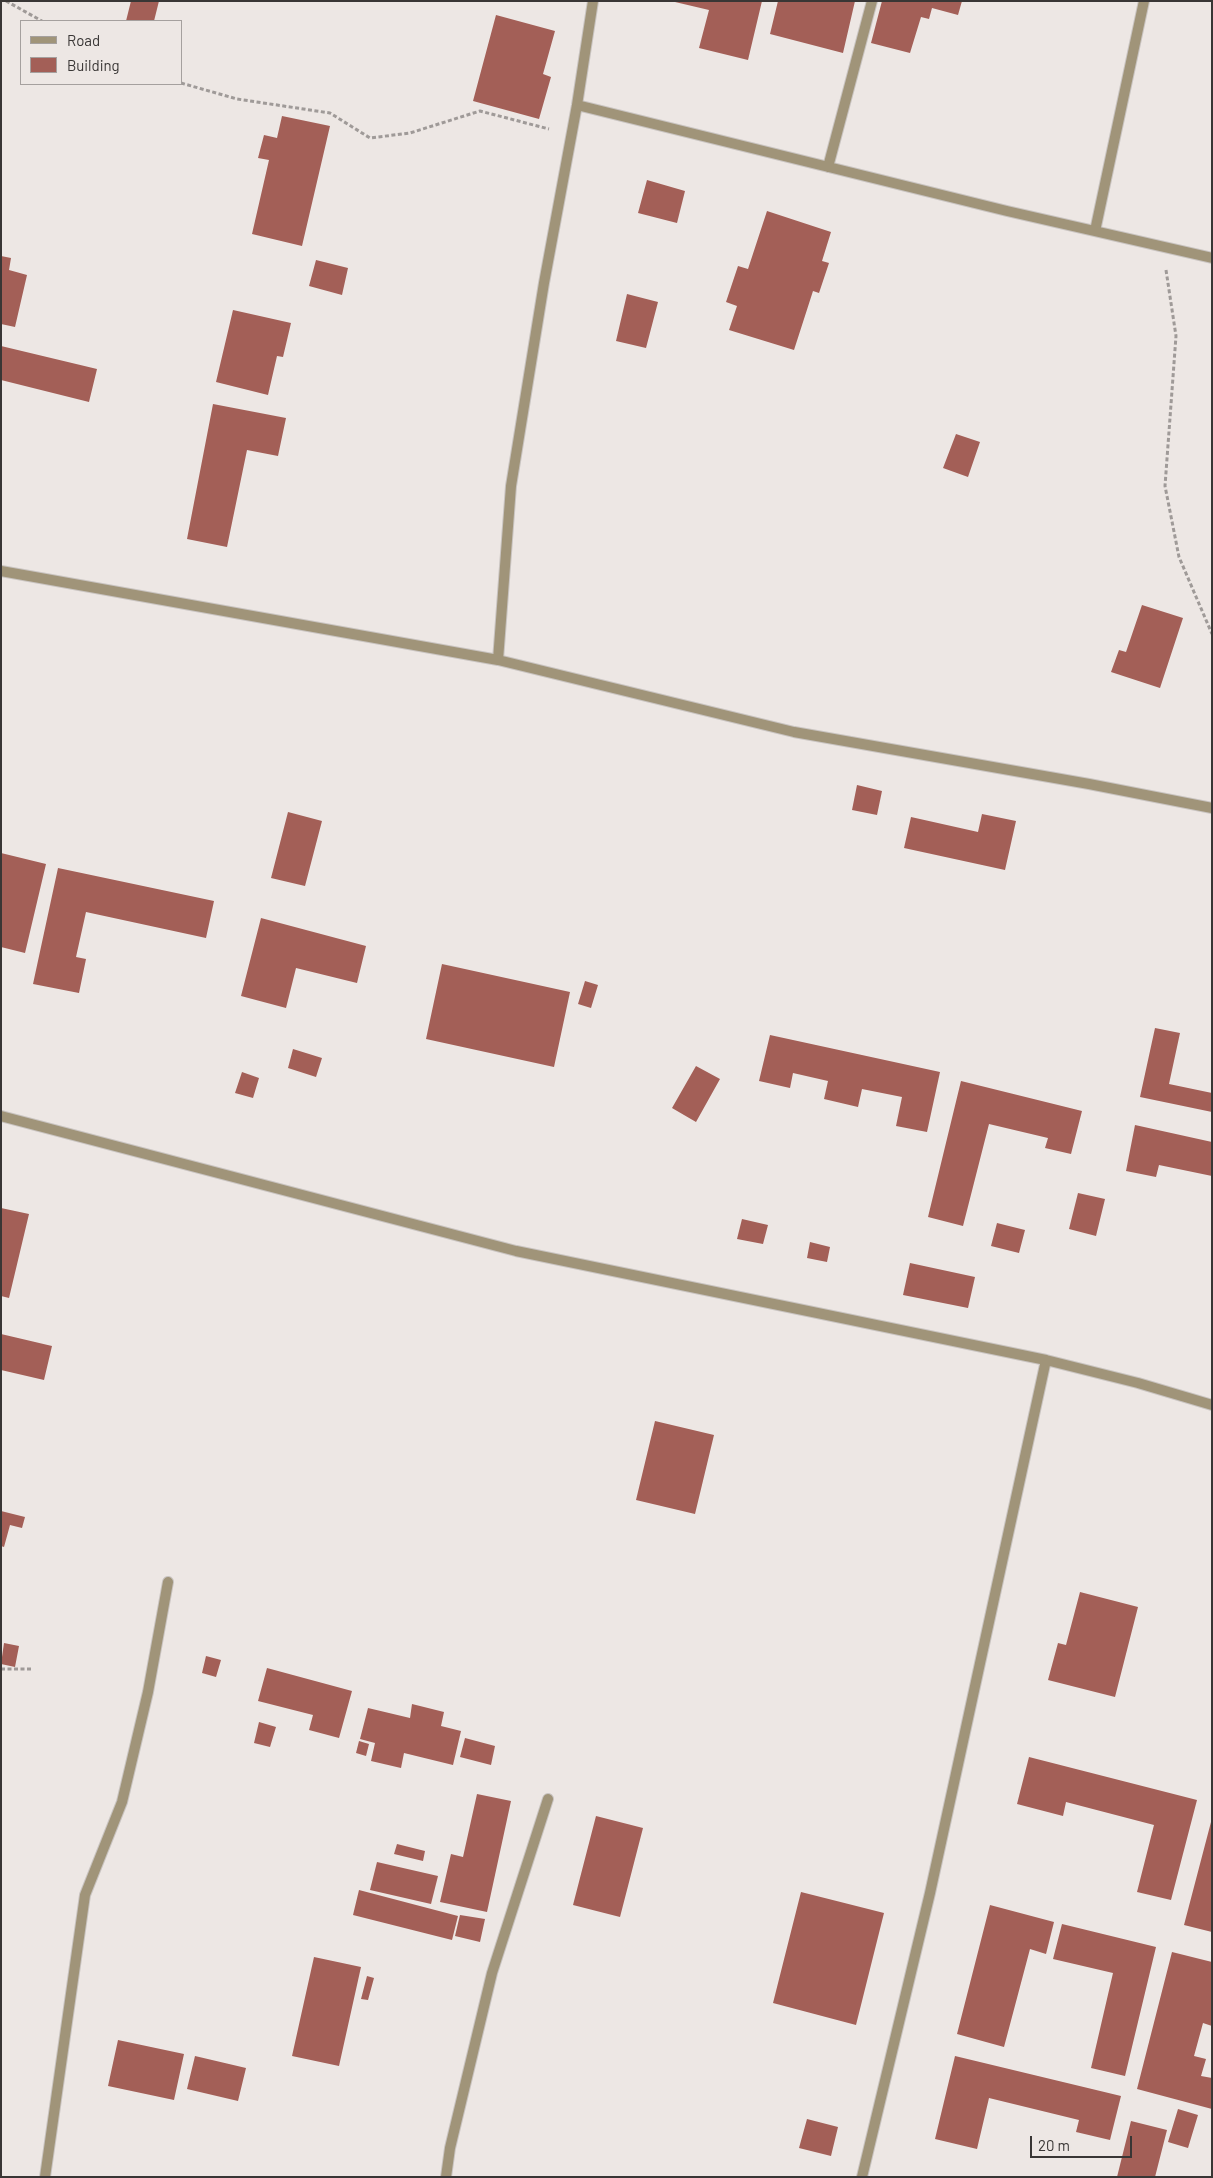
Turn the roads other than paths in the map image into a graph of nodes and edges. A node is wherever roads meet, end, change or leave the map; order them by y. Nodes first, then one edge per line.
1 (593, 1) edge
2 (872, 1) edge
3 (1144, 1) edge
4 (577, 105) junction
5 (828, 167) junction
6 (1095, 231) junction
7 (1212, 258) edge
8 (1, 571) edge
9 (498, 660) junction
10 (1212, 808) edge
11 (1, 1116) edge
12 (1046, 1360) junction
13 (1212, 1405) edge
14 (168, 1582) dead end
15 (548, 1799) dead end
16 (45, 2177) edge
17 (446, 2177) edge
18 (862, 2177) edge

1 - 4 street
2 - 5 street
3 - 6 street
4 - 5 street
4 - 9 street
5 - 6 street
6 - 7 street
8 - 9 street
9 - 10 street
11 - 12 street
12 - 13 street
12 - 18 street
14 - 16 street
15 - 17 street

